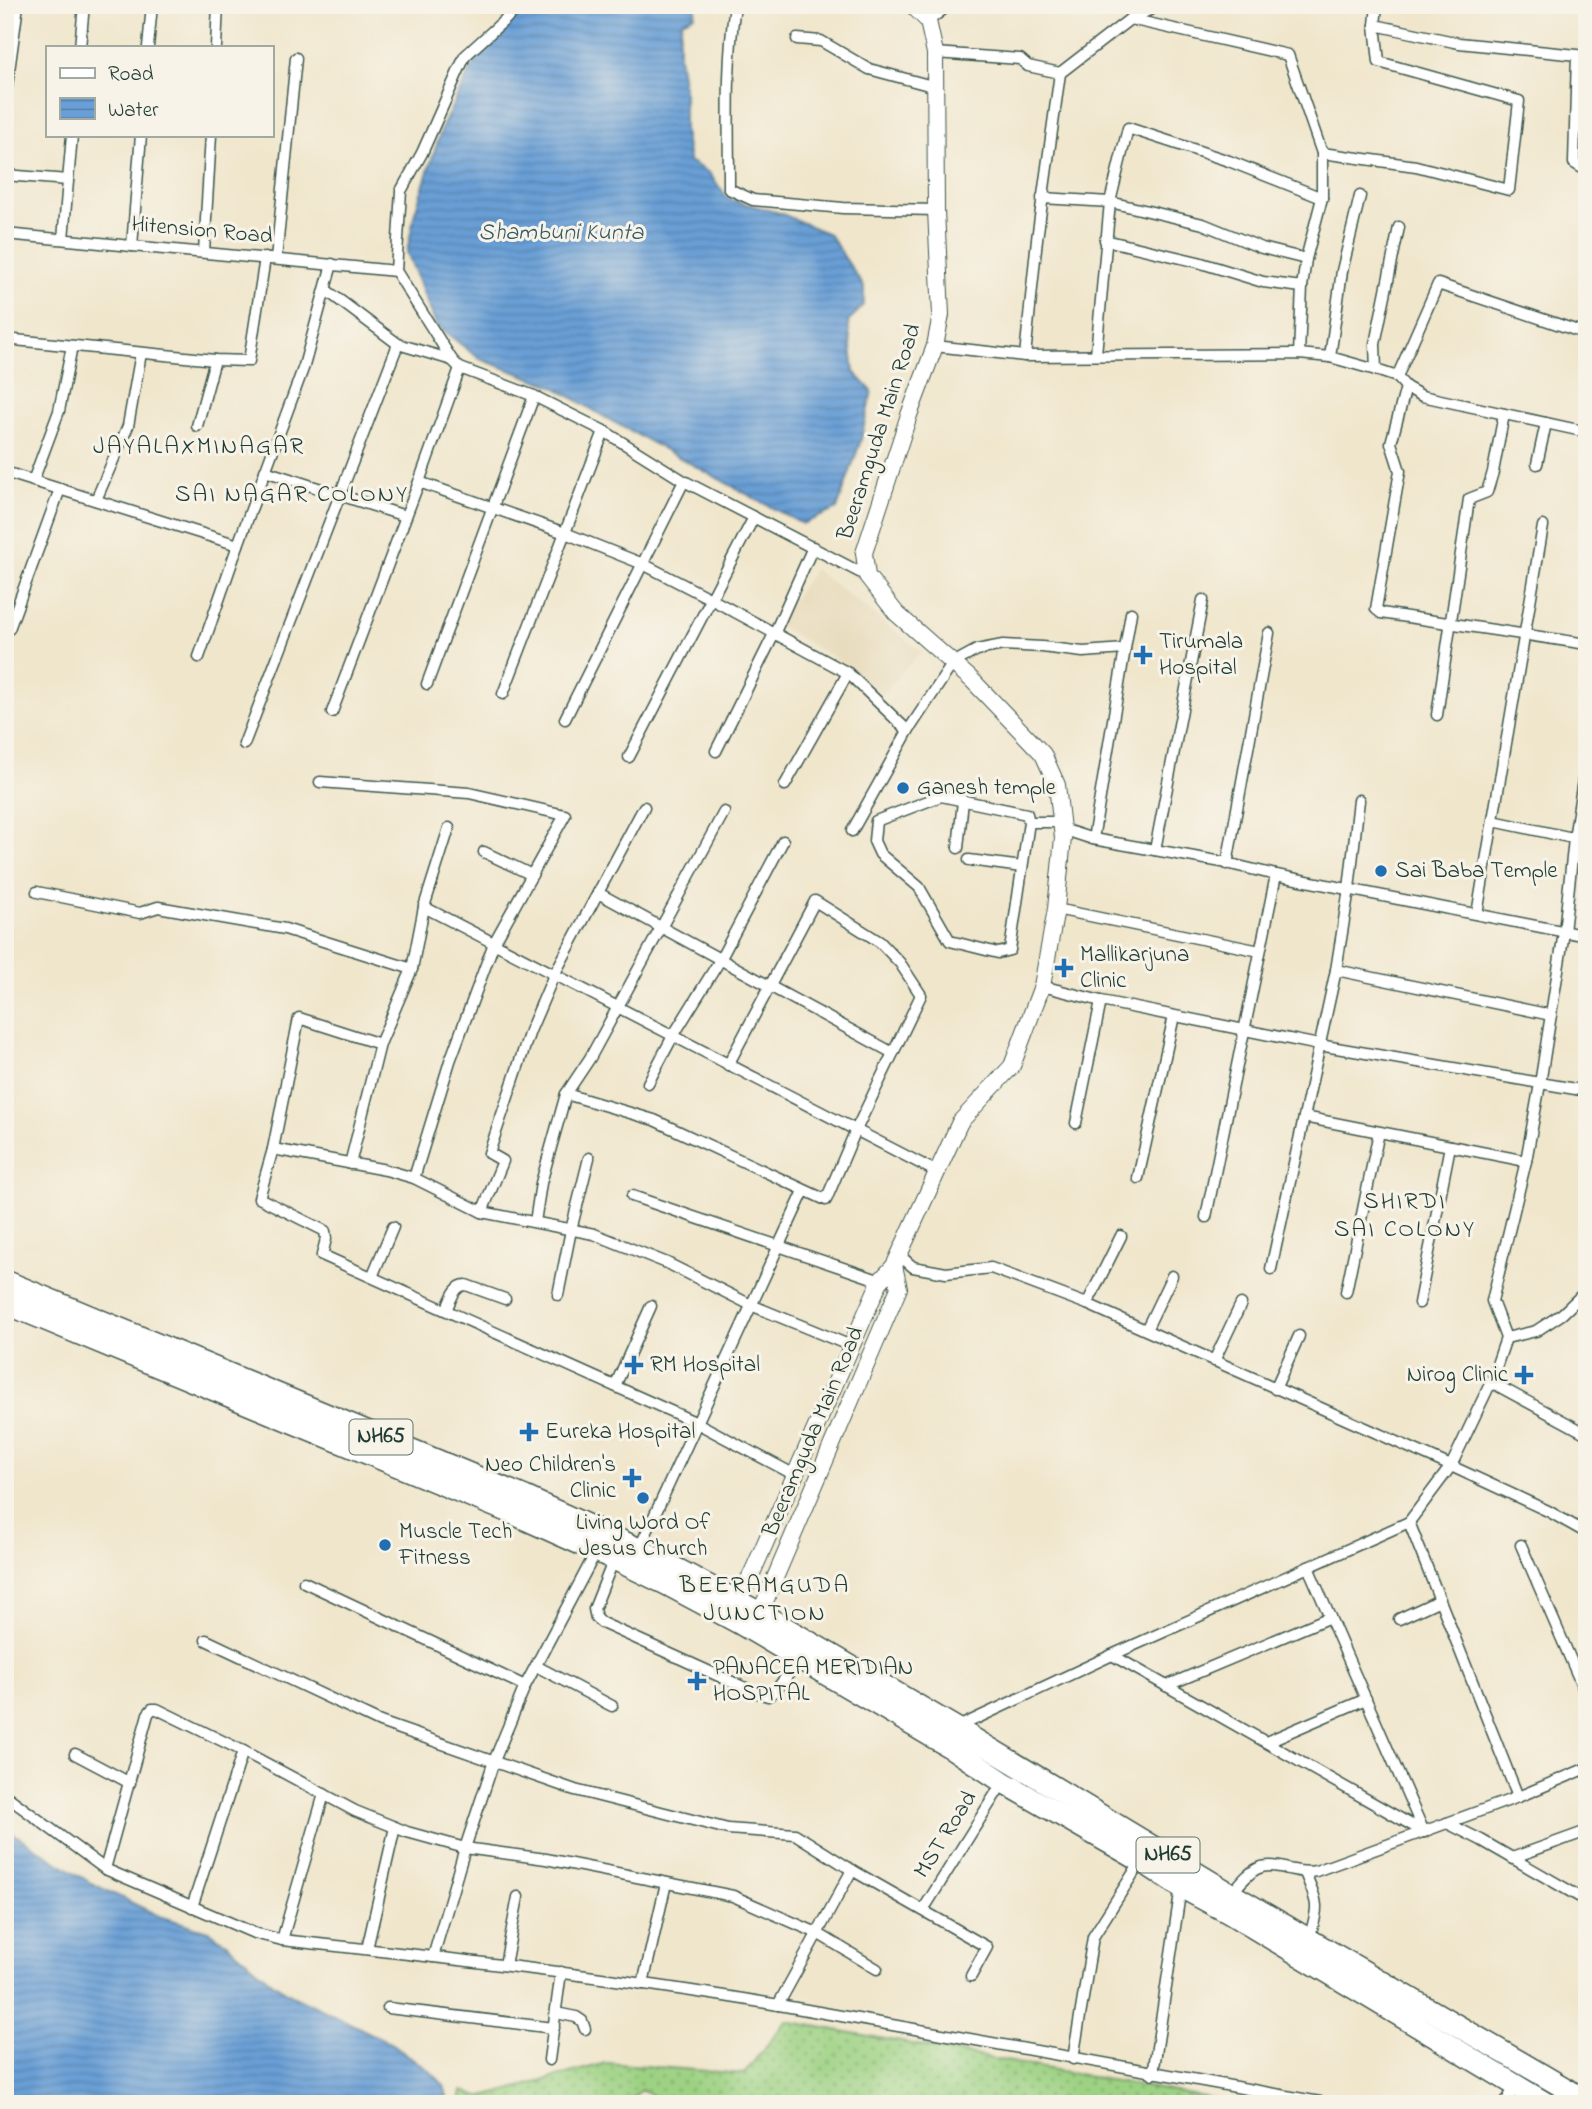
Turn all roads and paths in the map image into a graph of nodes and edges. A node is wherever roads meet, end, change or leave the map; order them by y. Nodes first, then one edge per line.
1 (18, 5) edge
2 (84, 5) edge
3 (152, 5) edge
4 (218, 5) edge
5 (521, 5) edge
6 (734, 5) edge
7 (912, 5) edge
8 (950, 5) edge
9 (1160, 5) edge
10 (1377, 5) edge
11 (1136, 13) edge
12 (928, 21) junction
13 (1375, 25) junction
14 (797, 39) dead end
15 (79, 46) edge
16 (148, 46) edge
17 (216, 46) edge
18 (935, 53) junction
19 (296, 58) dead end
20 (1060, 73) junction
21 (936, 87) junction
22 (5, 100) edge
23 (72, 136) edge
24 (141, 136) edge
25 (211, 136) edge
26 (1322, 153) junction
27 (1587, 171) edge
28 (5, 175) edge
29 (68, 180) junction
30 (1360, 196) dead end
31 (1042, 198) junction
32 (1322, 198) junction
33 (1111, 202) junction
34 (936, 210) junction
35 (1399, 227) dead end
36 (5, 234) edge
37 (63, 239) junction
38 (1105, 240) junction
39 (132, 246) junction
40 (204, 253) junction
41 (270, 259) junction
42 (1306, 259) junction
43 (332, 264) junction
44 (396, 271) junction
45 (1302, 287) junction
46 (326, 290) junction
47 (1587, 334) edge
48 (5, 339) edge
49 (398, 344) junction
50 (72, 346) junction
51 (935, 346) junction
52 (141, 352) junction
53 (1096, 354) junction
54 (1299, 354) junction
55 (1025, 356) junction
56 (1330, 357) junction
57 (215, 360) junction
58 (456, 364) junction
59 (1376, 370) junction
60 (1397, 377) junction
61 (1406, 387) junction
62 (534, 396) junction
63 (1504, 414) junction
64 (1546, 423) junction
65 (197, 426) dead end
66 (604, 431) junction
67 (1587, 432) edge
68 (1536, 464) dead end
69 (265, 471) junction
70 (5, 472) edge
71 (33, 481) junction
72 (684, 481) junction
73 (419, 482) junction
74 (60, 489) junction
75 (340, 495) junction
76 (96, 500) junction
77 (493, 506) junction
78 (405, 516) junction
79 (754, 517) junction
80 (1544, 526) dead end
81 (565, 533) junction
82 (237, 545) junction
83 (813, 547) junction
84 (643, 564) junction
85 (867, 576) junction
86 (711, 599) junction
87 (1203, 600) dead end
88 (1131, 613) dead end
89 (1449, 623) junction
90 (9, 629) dead end
91 (775, 632) junction
92 (1269, 633) dead end
93 (1525, 635) junction
94 (1587, 644) edge
95 (1125, 649) junction
96 (199, 657) dead end
97 (953, 663) junction
98 (848, 673) junction
99 (427, 684) dead end
100 (503, 694) dead end
101 (332, 712) dead end
102 (1437, 715) dead end
103 (565, 719) dead end
104 (908, 732) junction
105 (244, 744) dead end
106 (716, 751) dead end
107 (1587, 754) edge
108 (629, 757) dead end
109 (320, 782) dead end
110 (785, 785) dead end
111 (1359, 800) dead end
112 (964, 801) junction
113 (644, 807) dead end
114 (724, 812) dead end
115 (1493, 821) junction
116 (1029, 822) junction
117 (1062, 826) junction
118 (449, 828) dead end
119 (852, 831) dead end
120 (1093, 839) junction
121 (1574, 839) junction
122 (783, 841) dead end
123 (1587, 841) edge
124 (958, 848) dead end
125 (1155, 850) junction
126 (484, 852) dead end
127 (969, 860) dead end
128 (1227, 863) junction
129 (1023, 867) junction
130 (532, 874) junction
131 (1276, 876) junction
132 (1349, 889) junction
133 (37, 892) dead end
134 (598, 894) junction
135 (424, 907) junction
136 (1056, 909) junction
137 (1477, 914) junction
138 (660, 927) junction
139 (1564, 932) junction
140 (1587, 936) edge
141 (494, 943) junction
142 (1260, 951) junction
143 (720, 960) junction
144 (412, 969) junction
145 (1335, 970) junction
146 (554, 975) junction
147 (770, 986) junction
148 (1042, 986) junction
149 (1101, 1001) junction
150 (617, 1007) junction
151 (1551, 1015) junction
152 (1174, 1016) junction
153 (1244, 1030) junction
154 (673, 1036) junction
155 (380, 1044) junction
156 (1319, 1045) junction
157 (893, 1053) junction
158 (729, 1065) junction
159 (648, 1083) dead end
160 (1540, 1084) junction
161 (1587, 1091) edge
162 (566, 1094) junction
163 (1304, 1117) junction
164 (1076, 1123) dead end
165 (855, 1132) junction
166 (1379, 1132) junction
167 (1450, 1146) junction
168 (273, 1149) junction
169 (589, 1158) dead end
170 (1525, 1161) junction
171 (349, 1164) junction
172 (937, 1172) junction
173 (414, 1178) junction
174 (1138, 1178) dead end
175 (804, 1191) junction
176 (632, 1196) dead end
177 (482, 1212) junction
178 (1206, 1217) dead end
179 (536, 1222) junction
180 (393, 1227) dead end
181 (571, 1230) junction
182 (1121, 1236) dead end
183 (778, 1247) junction
184 (897, 1261) junction
185 (1271, 1269) dead end
186 (1172, 1276) dead end
187 (372, 1277) junction
188 (880, 1281) junction
189 (5, 1282) edge
190 (899, 1287) junction
191 (1587, 1290) edge
192 (1346, 1292) dead end
193 (558, 1295) dead end
194 (505, 1299) dead end
195 (5, 1303) edge
196 (1419, 1303) dead end
197 (1087, 1304) junction
198 (1241, 1304) dead end
199 (751, 1305) junction
200 (651, 1306) dead end
201 (446, 1310) junction
202 (1146, 1330) junction
203 (1298, 1336) dead end
204 (1506, 1338) junction
205 (851, 1346) junction
206 (1214, 1361) junction
207 (1491, 1382) junction
208 (615, 1387) junction
209 (1275, 1389) junction
210 (697, 1423) junction
211 (1587, 1434) edge
212 (398, 1455) junction
213 (1451, 1466) junction
214 (795, 1475) junction
215 (1409, 1522) junction
216 (1587, 1533) edge
217 (1521, 1545) dead end
218 (639, 1549) junction
219 (606, 1555) junction
220 (1308, 1567) junction
221 (304, 1583) dead end
222 (1440, 1600) junction
223 (738, 1601) junction
224 (761, 1613) junction
225 (1330, 1617) junction
226 (1399, 1619) dead end
227 (206, 1640) dead end
228 (1112, 1655) junction
229 (800, 1659) junction
230 (536, 1666) junction
231 (525, 1686) junction
232 (1166, 1686) junction
233 (1587, 1697) edge
234 (1366, 1699) junction
235 (612, 1706) dead end
236 (956, 1728) junction
237 (1266, 1742) junction
238 (243, 1751) junction
239 (75, 1754) dead end
240 (494, 1761) junction
241 (1587, 1768) edge
242 (1003, 1782) junction
243 (130, 1783) junction
244 (324, 1794) junction
245 (5, 1795) edge
246 (1518, 1797) junction
247 (1086, 1818) junction
248 (1447, 1823) junction
249 (395, 1827) junction
250 (1587, 1831) edge
251 (1424, 1832) junction
252 (1115, 1835) junction
253 (465, 1848) junction
254 (1512, 1858) junction
255 (1140, 1861) junction
256 (105, 1869) junction
257 (852, 1870) junction
258 (1306, 1873) junction
259 (666, 1883) junction
260 (1181, 1887) junction
261 (1231, 1894) junction
262 (518, 1896) dead end
263 (1587, 1901) edge
264 (192, 1907) junction
265 (923, 1910) junction
266 (817, 1933) junction
267 (1309, 1939) junction
268 (282, 1940) junction
269 (367, 1949) junction
270 (433, 1957) junction
271 (505, 1965) junction
272 (877, 1969) dead end
273 (561, 1972) junction
274 (971, 1976) dead end
275 (643, 1984) junction
276 (778, 2005) junction
277 (388, 2008) dead end
278 (556, 2013) junction
279 (554, 2028) junction
280 (585, 2029) dead end
281 (1073, 2059) junction
282 (550, 2060) dead end
283 (1153, 2074) junction
284 (1516, 2085) junction
285 (1585, 2095) edge
286 (1331, 2104) edge
287 (1505, 2104) edge
288 (1547, 2104) edge

1 - 22 street
2 - 15 street
3 - 16 street
4 - 17 street
5 - 44 street
6 - 34 street
7 - 12 main road
8 - 12 street
9 - 11 street
10 - 13 street
11 - 20 street
11 - 26 street
12 - 18 main road, Beeramguda Main Road
13 - 26 street
13 - 27 street
14 - 21 street
18 - 20 street
18 - 21 main road, Beeramguda Main Road
19 - 41 street
20 - 31 street
21 - 34 main road, Beeramguda Main Road
23 - 29 street
24 - 39 street
25 - 40 street
26 - 32 street
28 - 29 street
29 - 37 street
30 - 56 street
31 - 33 street
31 - 55 street
32 - 33 street
32 - 42 street
33 - 38 street
33 - 42 street
34 - 51 main road, Beeramguda Main Road
35 - 59 street
36 - 37 street, Hitension Road
37 - 39 street, Hitension Road
38 - 45 street
38 - 53 street
39 - 40 street, Hitension Road
40 - 41 street, Hitension Road
41 - 43 street, Hitension Road
41 - 57 street
42 - 45 street
43 - 44 street, Hitension Road
43 - 46 street
44 - 58 street
45 - 54 street
46 - 49 street
46 - 69 street
47 - 60 street
48 - 50 street
49 - 58 street
49 - 75 street
50 - 52 street
50 - 71 street
51 - 55 street
51 - 85 main road, Beeramguda Main Road
52 - 57 street
52 - 76 street
53 - 54 street
53 - 55 street
54 - 56 street
56 - 59 street
57 - 65 street
58 - 62 street
58 - 73 street
59 - 60 street
60 - 61 street
61 - 63 street
61 - 89 street
62 - 66 street
62 - 77 street
63 - 64 street
63 - 89 street
64 - 67 street
64 - 68 street
66 - 72 street
66 - 81 street
69 - 75 street
69 - 82 street
70 - 71 street
71 - 74 street
72 - 79 street
72 - 84 street
73 - 77 street
73 - 78 street
74 - 76 street
74 - 90 street
75 - 78 street
75 - 105 street
76 - 82 street
77 - 81 street
77 - 99 street
78 - 101 street
79 - 83 street
79 - 86 street
80 - 93 street
81 - 84 street
81 - 100 street
82 - 96 street
83 - 85 street
83 - 91 street
84 - 86 street
84 - 103 street
85 - 97 main road, Beeramguda Main Road
86 - 91 street
86 - 108 street
87 - 125 street
88 - 95 street
89 - 93 street
89 - 102 street
91 - 98 street
91 - 106 street
92 - 128 street
93 - 94 street
93 - 115 street
95 - 97 street
95 - 120 street
97 - 104 street
97 - 117 main road, Beeramguda Main Road
98 - 104 street
98 - 110 street
104 - 119 street
107 - 121 street
109 - 130 street
111 - 132 street
112 - 116 street
112 - 124 street
112 - 129 street
113 - 134 street
114 - 138 street
115 - 121 street
115 - 137 street
116 - 117 street
116 - 129 street
117 - 120 street
117 - 136 main road, Beeramguda Main Road
118 - 135 street
120 - 125 street
121 - 123 street
121 - 139 street
122 - 143 street
125 - 128 street
126 - 130 street
127 - 129 street
128 - 131 street
130 - 141 street
131 - 132 street
131 - 142 street
132 - 137 street
132 - 145 street
133 - 144 street
134 - 138 street
134 - 146 street
135 - 141 street
135 - 144 street
136 - 142 street
136 - 148 main road, Beeramguda Main Road
137 - 139 street
138 - 143 street
138 - 150 street
139 - 140 street
139 - 151 street
141 - 146 street
141 - 173 street
142 - 153 street
143 - 147 street
143 - 154 street
144 - 155 street
145 - 151 street
145 - 156 street
146 - 150 street
146 - 177 street
147 - 157 street
147 - 157 street
147 - 158 street
148 - 149 street
148 - 172 main road, Beeramguda Main Road
149 - 152 street
149 - 164 street
150 - 154 street
150 - 162 street
151 - 160 street
152 - 153 street
152 - 174 street
153 - 156 street
153 - 178 street
154 - 158 street
154 - 159 street
155 - 168 street
155 - 171 street
156 - 160 street
156 - 163 street
157 - 165 street
158 - 165 street
160 - 161 street
160 - 170 street
162 - 175 street
162 - 179 street
163 - 166 street
163 - 185 street
165 - 172 street
165 - 175 street
166 - 167 street
166 - 192 street
167 - 170 street
167 - 196 street
168 - 171 street
168 - 187 street
169 - 181 street
170 - 204 street
171 - 173 street
172 - 184 main road, Beeramguda Main Road
173 - 177 street
175 - 183 street
176 - 183 street
177 - 179 street
179 - 181 street
180 - 187 street
181 - 193 street
181 - 199 street
182 - 197 street
183 - 188 street
183 - 199 street
184 - 188 main road, Beeramguda Main Road
184 - 190 main road
184 - 197 street
186 - 202 street
187 - 201 street
188 - 190 street
188 - 205 main road, Beeramguda Main Road
189 - 212 highway, NH65
190 - 224 main road, Beeramguda Main Road
191 - 204 street
194 - 201 street
195 - 212 highway, NH65
197 - 202 street
198 - 206 street
199 - 205 street
199 - 210 street
200 - 208 street
201 - 208 street
202 - 206 street
203 - 209 street
204 - 207 street
205 - 214 main road, Beeramguda Main Road
206 - 209 street
207 - 211 street
207 - 213 street
208 - 210 street
209 - 213 street
210 - 214 street
210 - 218 street
212 - 218 highway, NH65
212 - 219 highway, NH65
213 - 215 street
213 - 216 street
214 - 223 main road, Beeramguda Main Road
215 - 220 street
215 - 222 street
217 - 233 street
218 - 223 highway, NH65
219 - 229 highway, NH65
219 - 229 street
219 - 230 street
220 - 225 street
220 - 228 street
221 - 231 street
222 - 226 street
222 - 246 street
223 - 224 highway, NH65
224 - 236 highway, NH65
225 - 232 street
225 - 234 street
227 - 240 street
228 - 232 street
228 - 236 street
229 - 242 highway, NH65
230 - 231 street
230 - 235 street
231 - 240 street
232 - 237 street
234 - 237 street
234 - 251 street
236 - 247 highway, NH65
237 - 251 street
238 - 243 street
238 - 244 street
238 - 264 street
239 - 243 street
240 - 253 street
240 - 257 street
241 - 246 street
242 - 247 highway, NH65
242 - 265 street, MST Road
243 - 256 street
244 - 249 street
244 - 268 street
245 - 256 street
246 - 248 street
247 - 252 highway, NH65
248 - 251 street
248 - 254 street
249 - 253 street
249 - 269 street
250 - 254 street
251 - 258 street
252 - 255 highway, NH65
252 - 261 highway, NH65
253 - 259 street
253 - 270 street
254 - 263 street
255 - 260 highway, NH65
255 - 281 street
256 - 264 street
257 - 265 street
257 - 266 street
258 - 261 street
258 - 267 street
259 - 266 street
259 - 275 street
260 - 283 street
260 - 284 highway, NH65
261 - 267 highway, NH65
262 - 271 street
264 - 268 street
265 - 274 street
266 - 272 street
266 - 276 street
267 - 285 highway, NH65
268 - 269 street
269 - 270 street
270 - 271 street
271 - 273 street
273 - 275 street
273 - 278 street
275 - 276 street
276 - 281 street
277 - 279 street
278 - 279 street
278 - 280 street
279 - 282 street
281 - 283 street
283 - 286 street
284 - 287 street
284 - 288 highway, NH65

